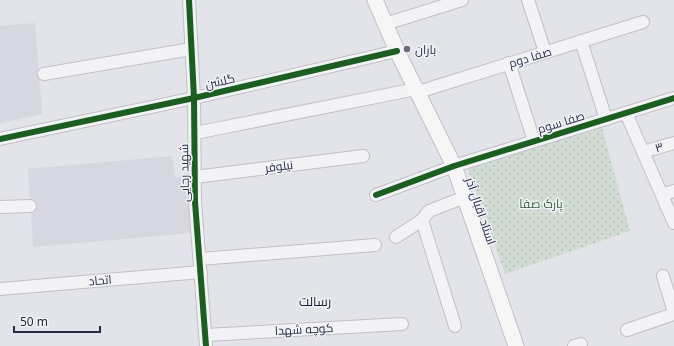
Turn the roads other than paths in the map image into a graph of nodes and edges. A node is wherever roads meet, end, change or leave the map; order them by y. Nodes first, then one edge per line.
1 (189, 0) edge
2 (375, 0) edge
3 (462, 0) edge
4 (528, 0) edge
5 (643, 22) dead end
6 (385, 24) junction
7 (581, 41) junction
8 (191, 49) junction
9 (397, 51) junction
10 (545, 52) junction
11 (509, 63) junction
12 (44, 74) dead end
13 (417, 91) junction
14 (194, 98) junction
15 (674, 98) edge
16 (626, 113) junction
17 (606, 119) junction
18 (195, 133) junction
19 (0, 139) edge
20 (534, 142) junction
21 (674, 143) edge
22 (643, 152) junction
23 (363, 156) dead end
24 (454, 166) junction
25 (195, 177) junction
26 (674, 191) edge
27 (376, 195) dead end
28 (662, 195) junction
29 (465, 197) junction
30 (30, 206) dead end
31 (0, 207) edge
32 (422, 220) junction
33 (674, 223) edge
34 (396, 237) dead end
35 (374, 245) dead end
36 (200, 259) junction
37 (201, 272) junction
38 (663, 276) dead end
39 (0, 289) edge
40 (674, 313) edge
41 (402, 324) dead end
42 (454, 326) dead end
43 (627, 330) dead end
44 (206, 341) edge
45 (516, 346) edge

1 - 8 street, شهید رجایی
2 - 6 main road, استاد اقبال آذر
3 - 6 street
4 - 10 street
5 - 7 street, صفا دوم
6 - 9 main road, استاد اقبال آذر
7 - 10 street, صفا دوم
7 - 17 street
8 - 12 street
8 - 14 street, شهید رجایی
9 - 13 main road, استاد اقبال آذر
9 - 14 street, گلشن
10 - 11 street, صفا دوم
11 - 13 street, صفا دوم
11 - 20 street
13 - 18 street, صفا دوم
13 - 24 main road, استاد اقبال آذر
14 - 18 street, شهید رجایی
14 - 19 street, گلشن
15 - 16 street, صفا سوم
16 - 17 street, صفا سوم
16 - 22 street
17 - 20 street, صفا سوم
18 - 25 street, شهید رجایی
20 - 24 street, صفا سوم
21 - 22 street, ۳
22 - 28 street
23 - 25 street, نیلوفر
24 - 27 street, صفا سوم
24 - 29 main road, استاد اقبال آذر
25 - 36 street, شهید رجایی
26 - 28 street
28 - 33 street
29 - 32 street
29 - 45 main road, استاد اقبال آذر
30 - 31 street
32 - 34 street
32 - 42 street
35 - 36 street
36 - 37 street, شهید رجایی
37 - 39 street, اتحاد
37 - 44 street, شهید رجایی
38 - 40 street
40 - 43 street
41 - 44 street, کوچه شهدا

